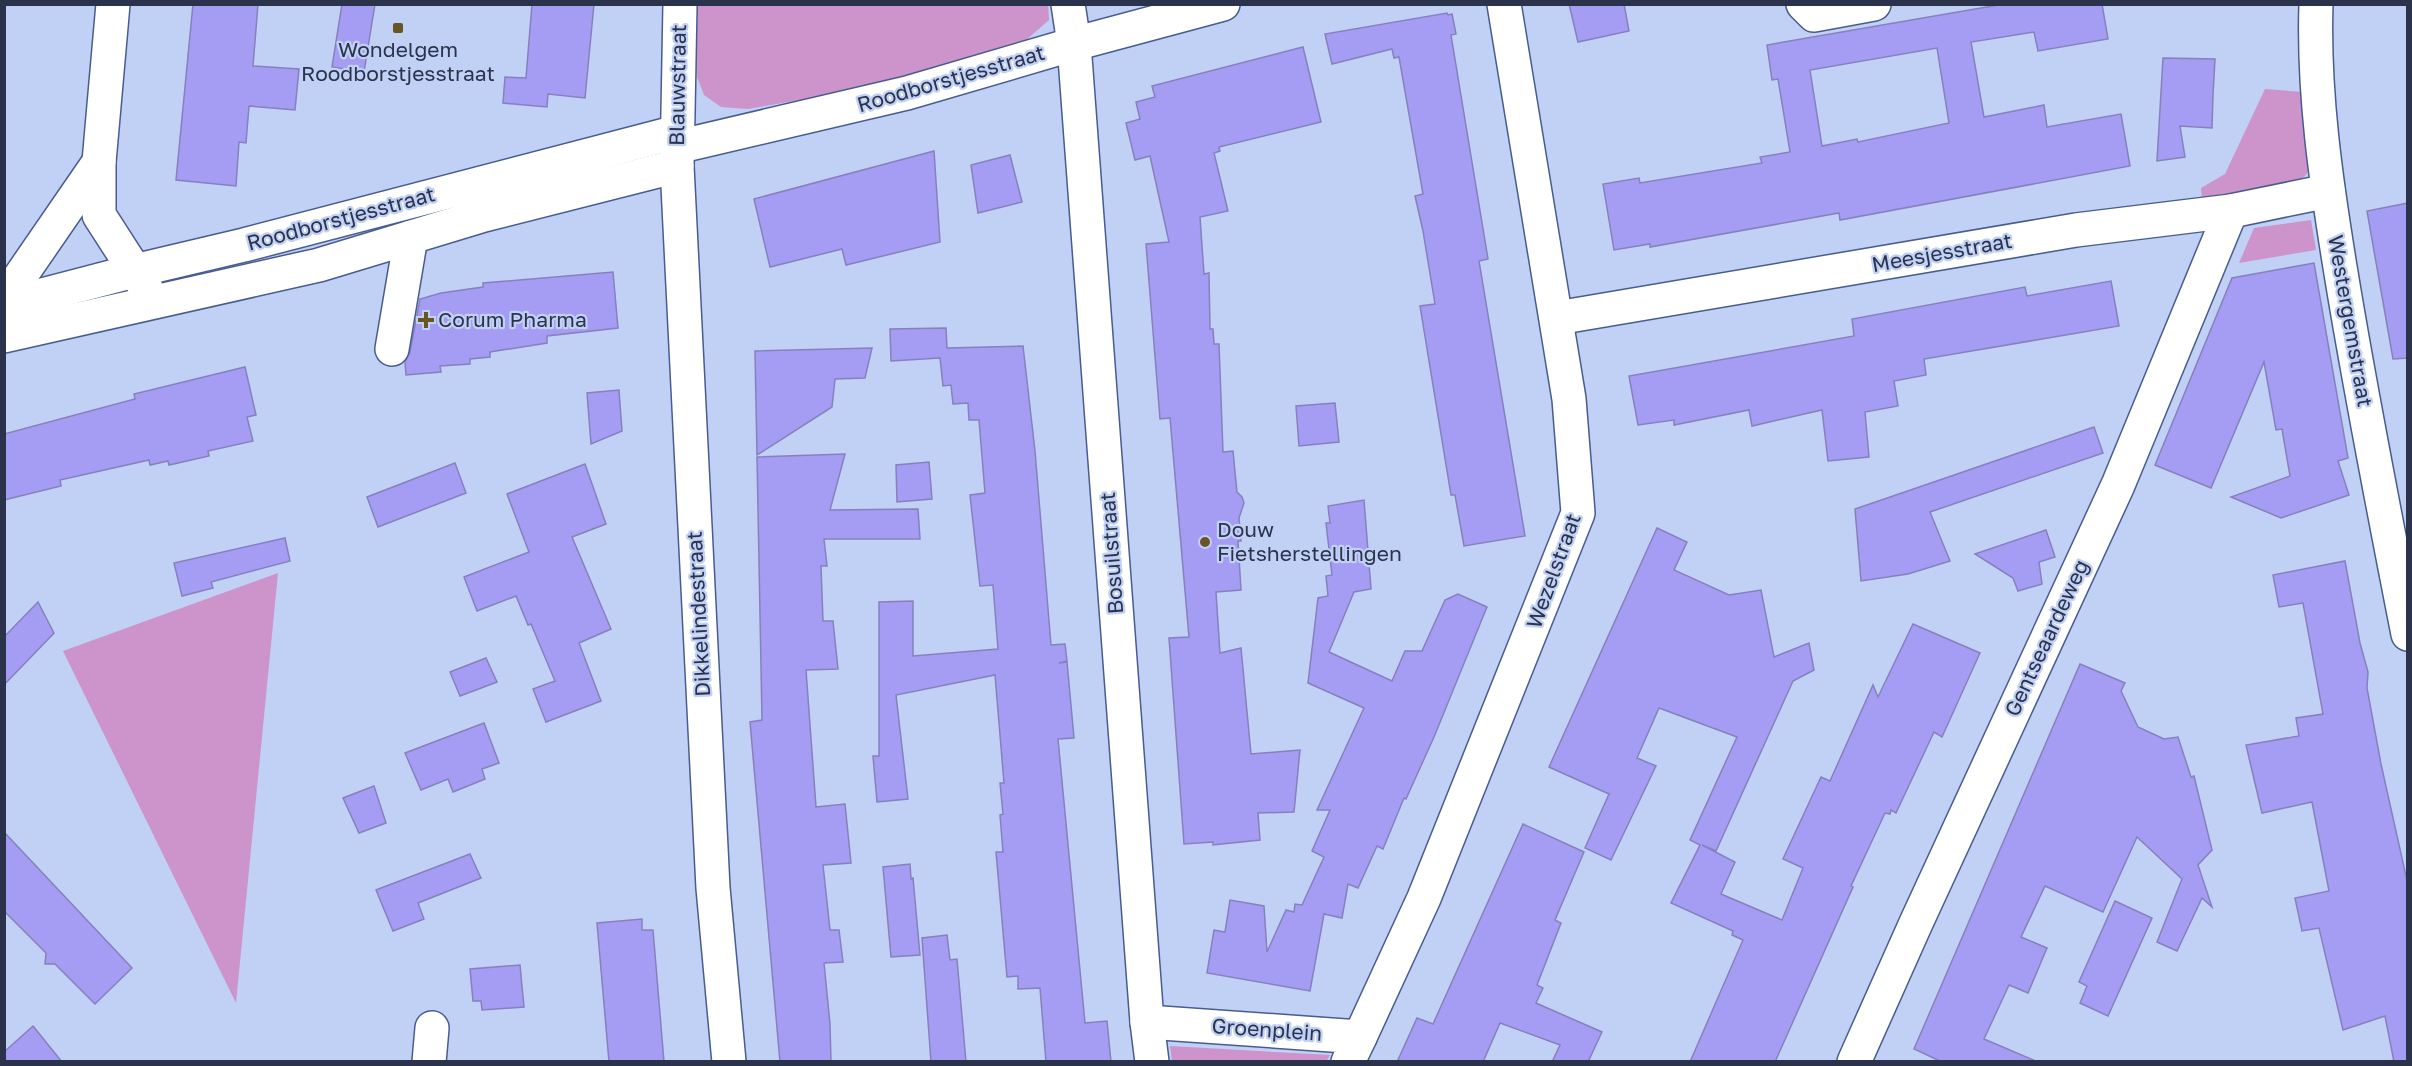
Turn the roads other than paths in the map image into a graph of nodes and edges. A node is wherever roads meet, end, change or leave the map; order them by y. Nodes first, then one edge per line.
1 (113, 4) edge
2 (680, 4) edge
3 (1068, 4) edge
4 (1223, 4) edge
5 (1504, 4) edge
6 (1803, 4) edge
7 (1874, 4) edge
8 (2316, 4) edge
9 (1074, 44) junction
10 (677, 148) junction
11 (99, 162) junction
12 (2328, 191) junction
13 (2231, 211) junction
14 (411, 237) junction
15 (134, 271) junction
16 (156, 302) junction
17 (4, 303) edge
18 (1557, 318) junction
19 (4, 336) edge
20 (392, 349) dead end
21 (2408, 634) edge
22 (1147, 1022) junction
23 (432, 1028) dead end
24 (1354, 1049) edge
25 (429, 1062) edge
26 (729, 1062) edge
27 (1152, 1062) edge
28 (1854, 1062) edge

1 - 11 street
2 - 10 street, Blauwstraat
3 - 9 street, Bosuilstraat
4 - 9 street, Roodborstjesstraat
5 - 18 street, Wezelstraat
6 - 7 street
8 - 12 street, Westergemstraat
9 - 10 street, Roodborstjesstraat
9 - 22 street, Bosuilstraat
10 - 14 street, Roodborstjesstraat
10 - 15 street, Roodborstjesstraat
10 - 26 street, Dikkelindestraat
11 - 15 street
11 - 17 street
12 - 13 street, Meesjesstraat
12 - 21 street, Westergemstraat
13 - 18 street, Meesjesstraat
13 - 28 street, Gentseaardeweg
14 - 16 street, Roodborstjesstraat
14 - 20 street
15 - 16 street
15 - 17 street, Roodborstjesstraat
16 - 19 street, Roodborstjesstraat
18 - 24 street, Wezelstraat
22 - 24 street, Groenplein
22 - 27 street, Bosuilstraat
23 - 25 street

